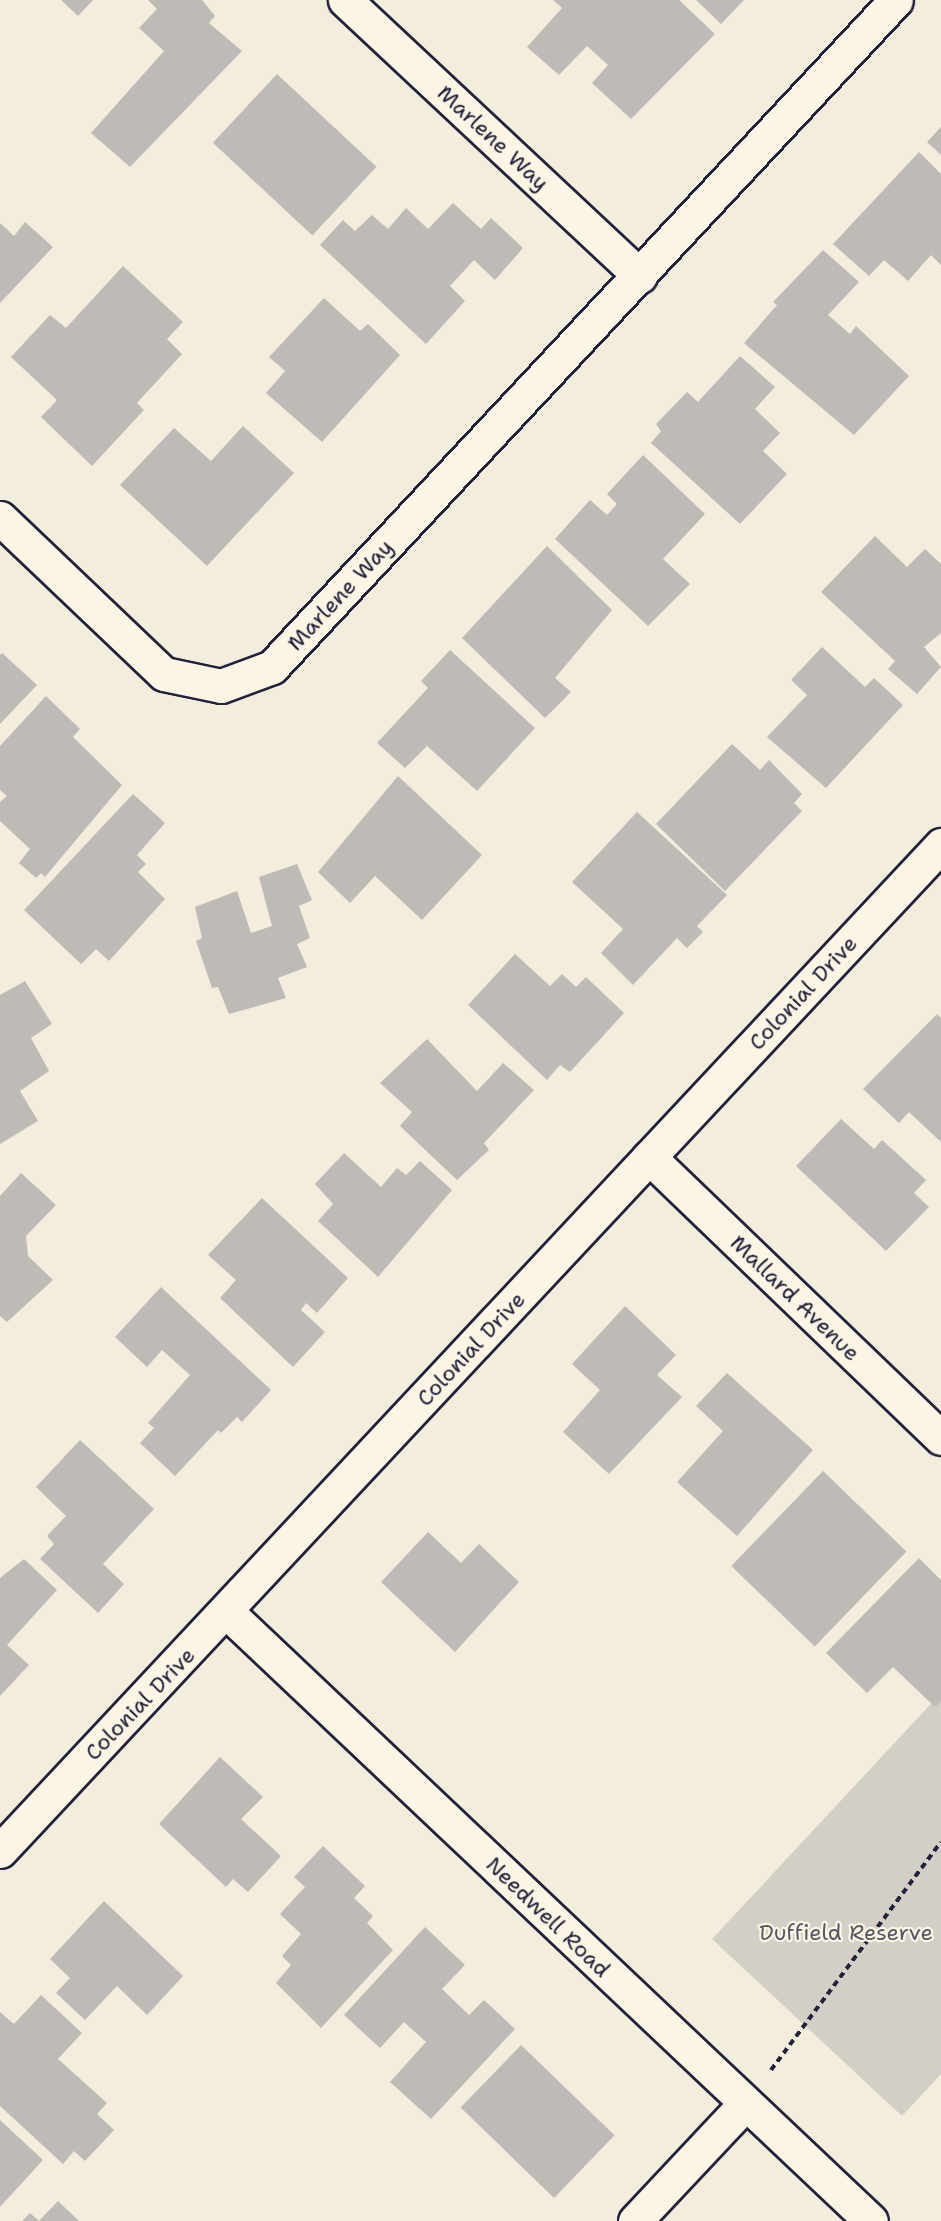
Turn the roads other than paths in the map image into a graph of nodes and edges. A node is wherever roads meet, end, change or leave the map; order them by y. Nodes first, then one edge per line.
1 (345, 0) edge
2 (896, 0) edge
3 (640, 276) junction
4 (0, 518) edge
5 (941, 845) edge
6 (649, 1158) junction
7 (941, 1438) edge
8 (227, 1612) junction
9 (0, 1851) edge
10 (745, 2104) junction
11 (634, 2221) edge
12 (871, 2221) edge

1 - 3 street, Marlene Way
2 - 3 street, Marlene Way
3 - 4 street, Marlene Way
5 - 6 street, Colonial Drive
6 - 7 street, Mallard Avenue
6 - 8 street, Colonial Drive
8 - 9 street, Colonial Drive
8 - 10 street, Needwell Road
10 - 11 street
10 - 12 street, Needwell Road

